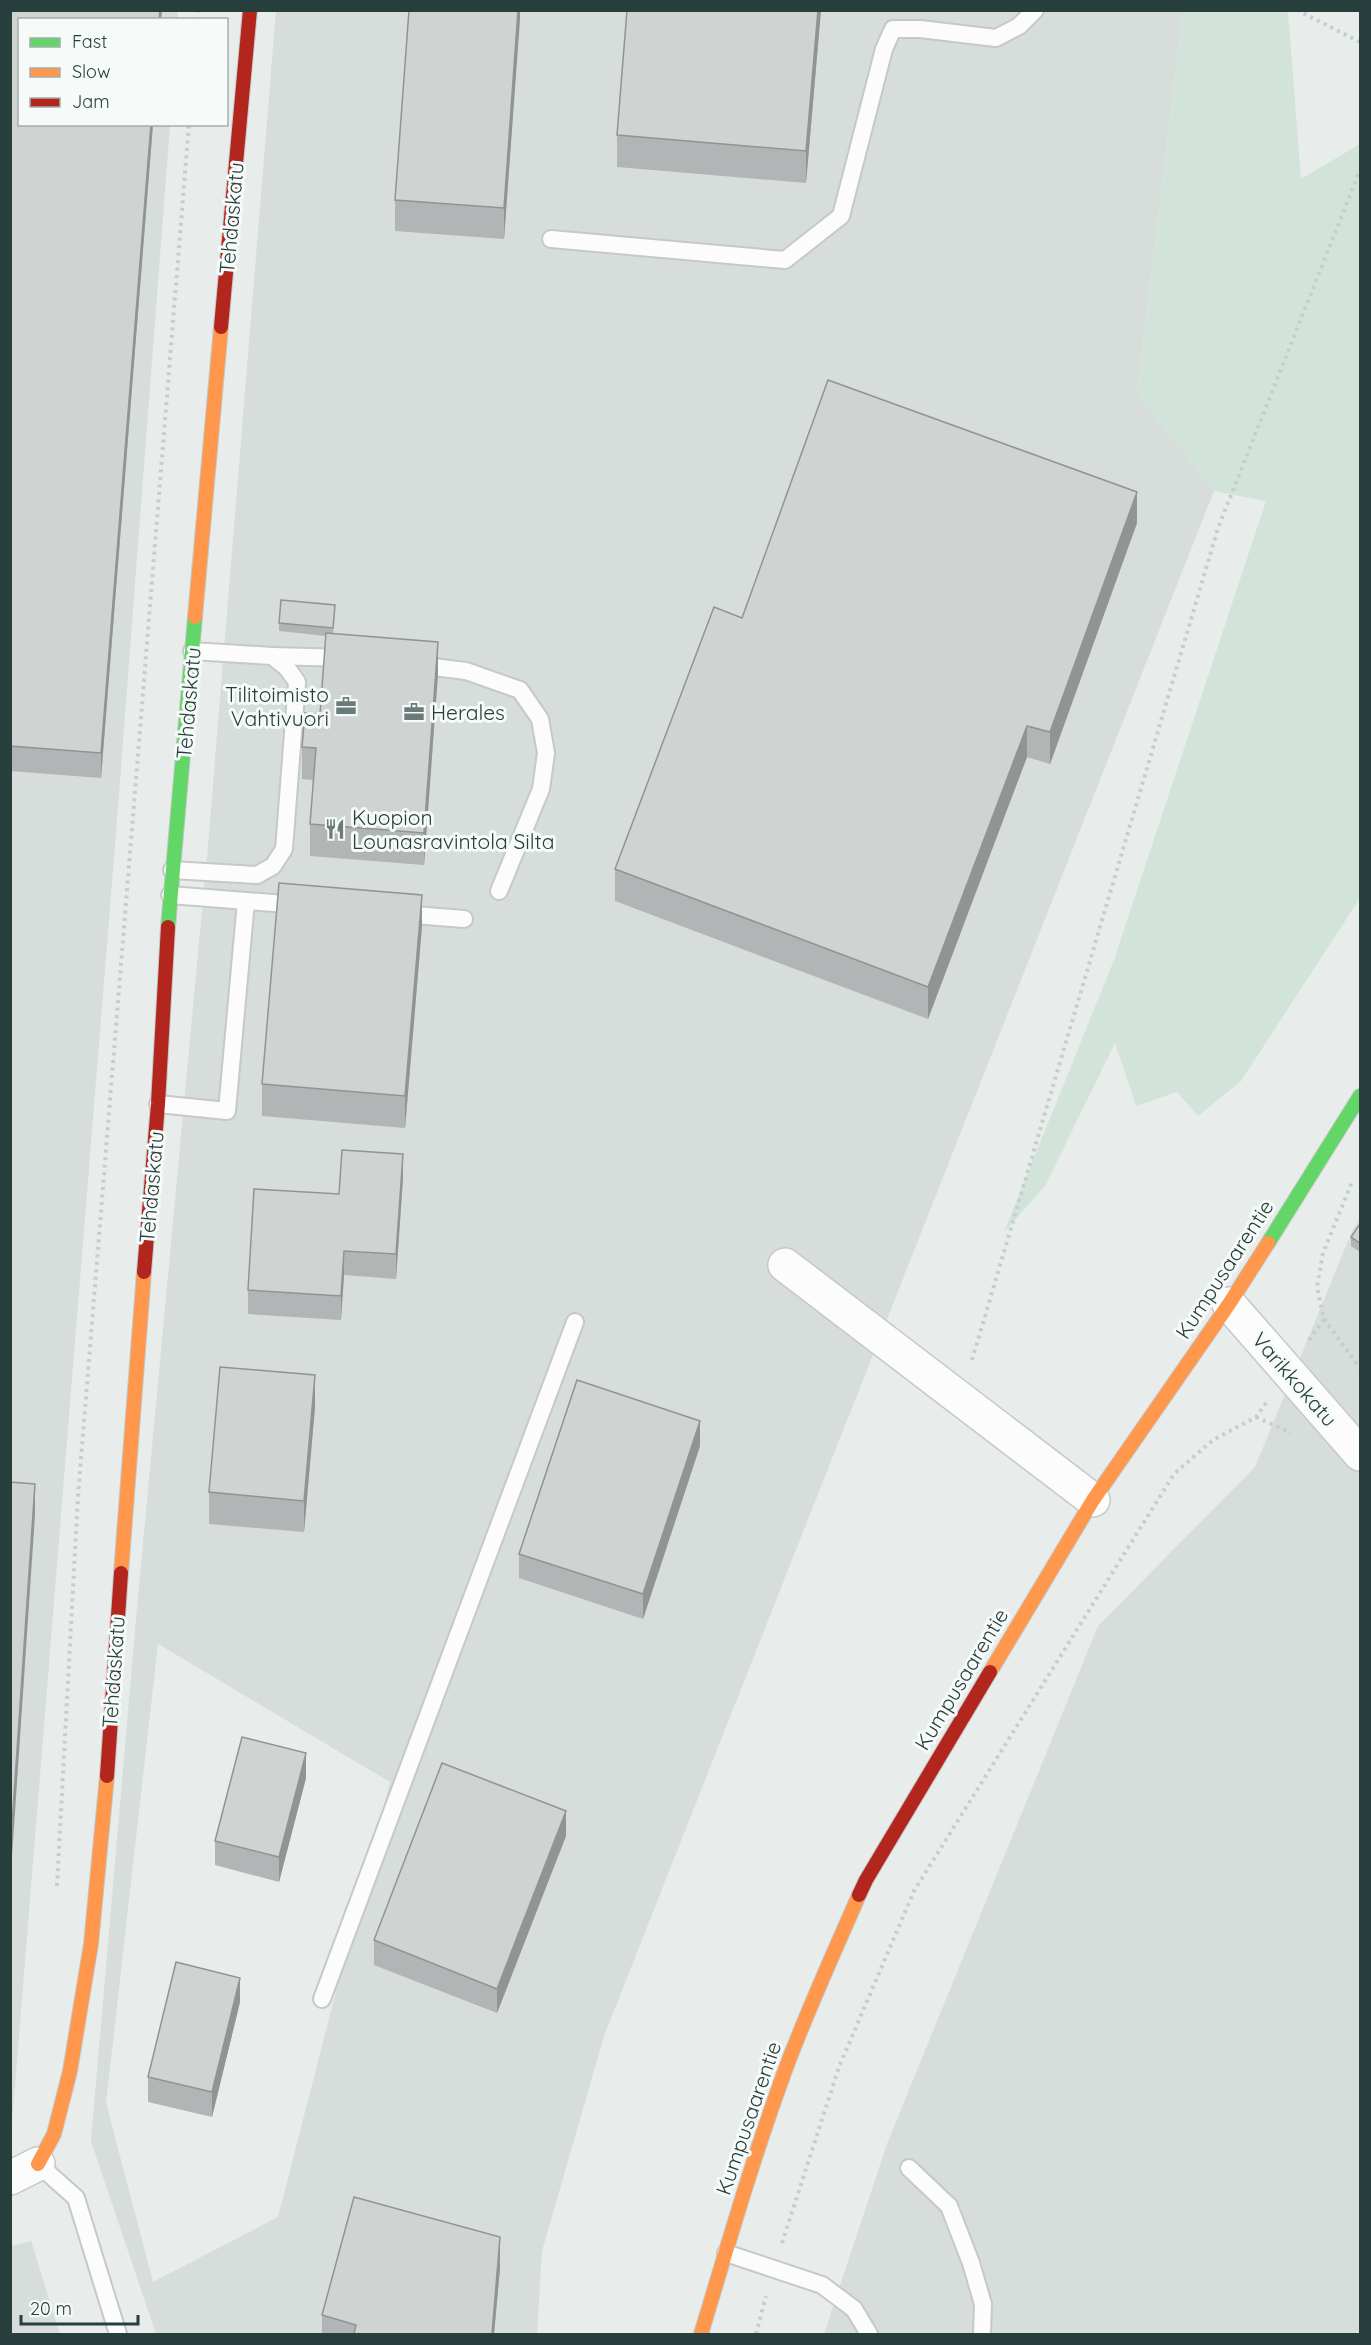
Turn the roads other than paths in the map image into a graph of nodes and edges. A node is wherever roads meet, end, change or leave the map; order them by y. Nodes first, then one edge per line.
1 (250, 10) edge
2 (1035, 10) edge
3 (551, 239) dead end
4 (192, 651) junction
5 (272, 656) junction
6 (364, 658) edge
7 (398, 662) edge
8 (172, 870) junction
9 (499, 891) dead end
10 (170, 895) junction
11 (246, 901) junction
12 (315, 907) edge
13 (384, 912) edge
14 (465, 919) dead end
15 (1360, 1096) edge
16 (158, 1104) junction
17 (784, 1265) dead end
18 (1228, 1304) junction
19 (575, 1322) dead end
20 (1360, 1454) edge
21 (1093, 1500) junction
22 (322, 1999) dead end
23 (909, 2168) dead end
24 (24, 2171) edge
25 (726, 2253) junction
26 (118, 2334) edge
27 (701, 2334) edge
28 (869, 2334) edge
29 (982, 2334) edge

1 - 4 street, Tehdaskatu
2 - 3 lane
4 - 5 lane
4 - 8 street, Tehdaskatu
5 - 6 lane
5 - 8 lane
7 - 9 lane
8 - 10 street, Tehdaskatu
10 - 11 lane
10 - 16 street, Tehdaskatu
11 - 12 lane
11 - 16 lane
13 - 14 lane
15 - 18 street, Kumpusaarentie
16 - 24 street, Tehdaskatu
17 - 21 street
18 - 20 street, Varikkokatu
18 - 21 street, Kumpusaarentie
19 - 22 lane
21 - 25 street, Kumpusaarentie
23 - 29 lane
24 - 26 lane, Tehdaskatu
25 - 27 street, Kumpusaarentie
25 - 28 lane

